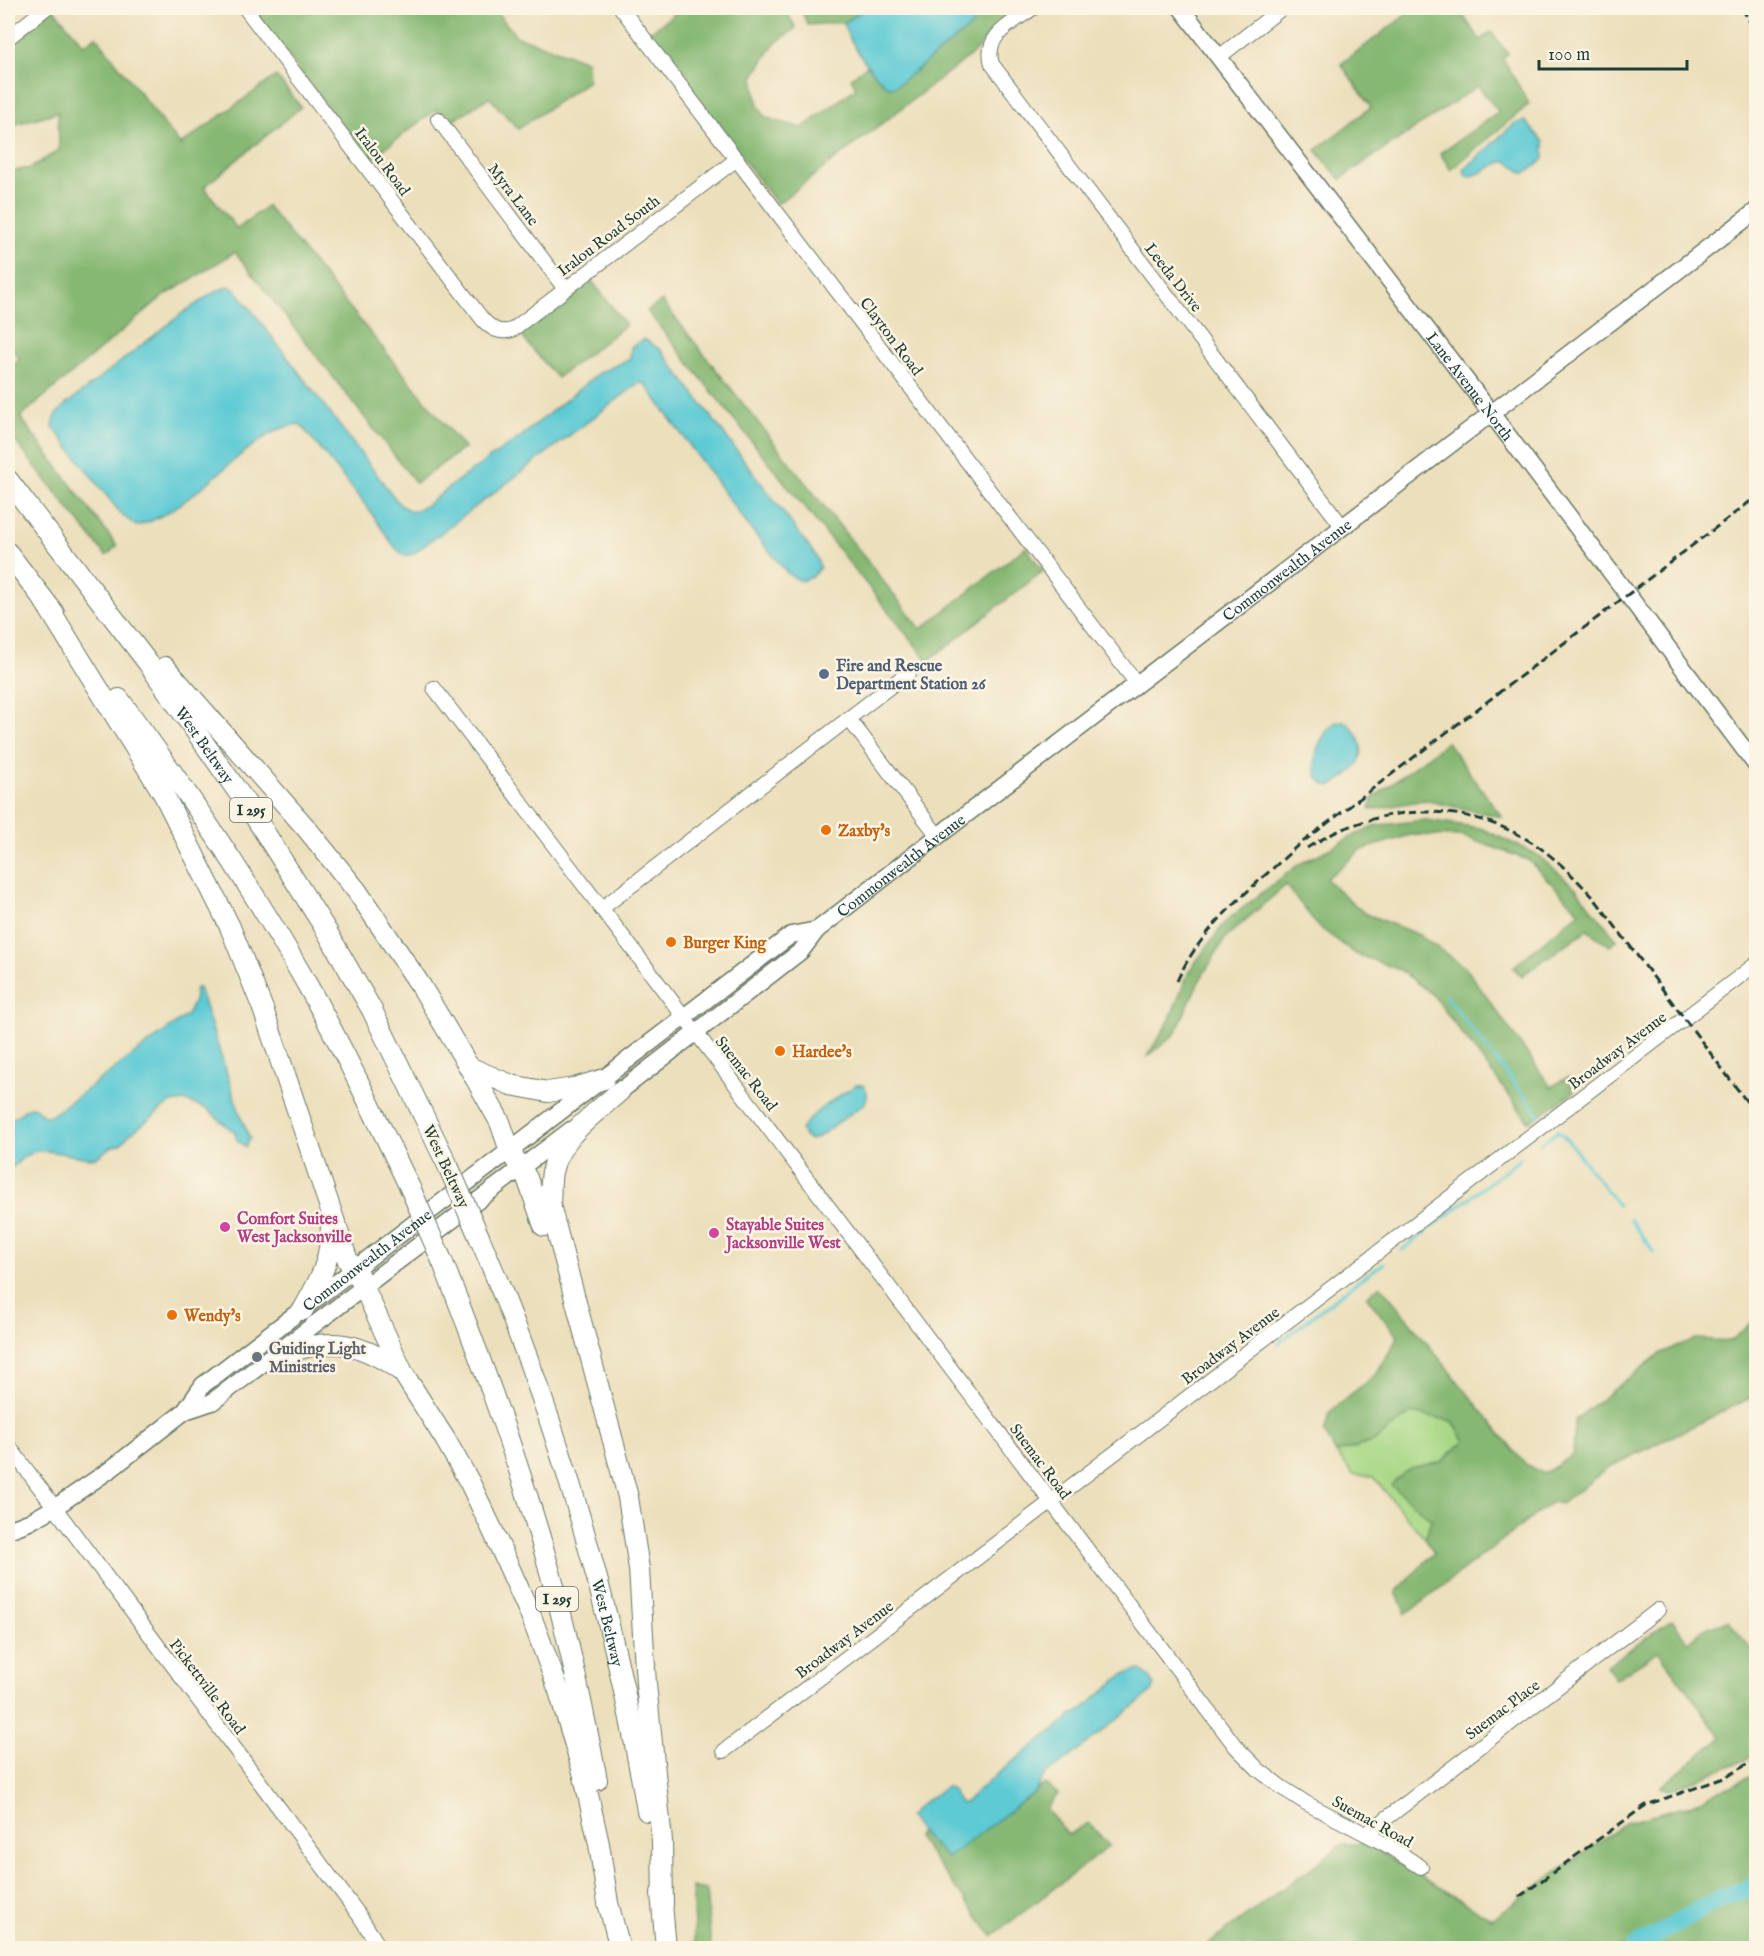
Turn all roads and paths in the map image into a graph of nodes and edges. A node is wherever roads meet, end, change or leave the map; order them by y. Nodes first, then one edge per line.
1 (46, 8) edge
2 (245, 8) edge
3 (621, 8) edge
4 (1033, 8) edge
5 (1182, 8) edge
6 (1282, 8) edge
7 (8, 38) edge
8 (1219, 57) junction
9 (438, 118) dead end
10 (736, 159) junction
11 (1756, 211) edge
12 (565, 289) junction
13 (498, 331) joint
14 (1491, 413) junction
15 (8, 480) edge
16 (1342, 526) junction
17 (60, 548) junction
18 (8, 553) edge
19 (45, 602) junction
20 (909, 672) dead end
21 (1137, 684) junction
22 (434, 688) dead end
23 (849, 719) junction
24 (1756, 765) edge
25 (938, 836) junction
26 (601, 909) junction
27 (817, 930) junction
28 (1756, 964) edge
29 (684, 1018) junction
30 (695, 1033) junction
31 (469, 1067) junction
32 (604, 1079) junction
33 (620, 1091) junction
34 (510, 1151) junction
35 (521, 1168) junction
36 (331, 1211) junction
37 (359, 1279) junction
38 (303, 1310) junction
39 (270, 1359) junction
40 (592, 1362) junction
41 (403, 1373) junction
42 (184, 1411) junction
43 (8, 1445) edge
44 (1051, 1502) junction
45 (54, 1508) junction
46 (8, 1530) edge
47 (1658, 1610) dead end
48 (724, 1751) dead end
49 (1366, 1834) junction
50 (1421, 1867) dead end
51 (663, 1905) junction
52 (380, 1948) edge
53 (621, 1948) edge
54 (666, 1948) edge

1 - 7 street
2 - 13 street, Iralou Road
3 - 10 street, Clayton Road
4 - 16 street, Leeda Drive
5 - 8 main road, Lane Avenue North
6 - 8 street
8 - 14 main road, Lane Avenue North
9 - 12 street, Myra Lane
10 - 12 street, Iralou Road South
10 - 21 street, Clayton Road
11 - 14 main road, Commonwealth Avenue
12 - 13 street, Iralou Road South
14 - 16 main road, Commonwealth Avenue
14 - 24 main road, Lane Avenue North
15 - 17 highway, West Beltway / I 295
16 - 21 main road, Commonwealth Avenue
17 - 31 highway
17 - 51 highway, West Beltway / I 295, bridge
18 - 19 highway, I 295
19 - 36 highway
19 - 53 highway, I 295, bridge
20 - 23 street
21 - 25 main road, Commonwealth Avenue
22 - 26 street, Suemac Road
23 - 25 street
23 - 26 street
25 - 27 main road, Commonwealth Avenue
26 - 29 street, Suemac Road
27 - 29 main road, Commonwealth Avenue
27 - 30 main road, Commonwealth Avenue
28 - 44 street, Broadway Avenue
29 - 30 street, Suemac Road
29 - 32 main road, Commonwealth Avenue
30 - 33 main road, Commonwealth Avenue
30 - 44 street, Suemac Road
31 - 32 highway
31 - 34 highway
32 - 34 main road, Commonwealth Avenue
33 - 35 main road, Commonwealth Avenue
33 - 40 highway
34 - 35 highway
34 - 37 main road, Commonwealth Avenue
35 - 37 main road, Commonwealth Avenue
35 - 40 highway
36 - 37 highway
36 - 38 highway
37 - 38 main road, Commonwealth Avenue
37 - 39 main road, Commonwealth Avenue
37 - 41 highway
38 - 42 main road, Commonwealth Avenue
39 - 41 highway
39 - 42 main road, Commonwealth Avenue
40 - 51 highway
41 - 53 highway
42 - 45 main road, Commonwealth Avenue
43 - 45 street, Pickettville Road
44 - 48 street, Broadway Avenue
44 - 49 street, Suemac Road
45 - 46 main road, Commonwealth Avenue
45 - 52 street, Pickettville Road
47 - 49 street, Suemac Place
49 - 50 street, Suemac Road
51 - 54 highway, West Beltway / I 295

